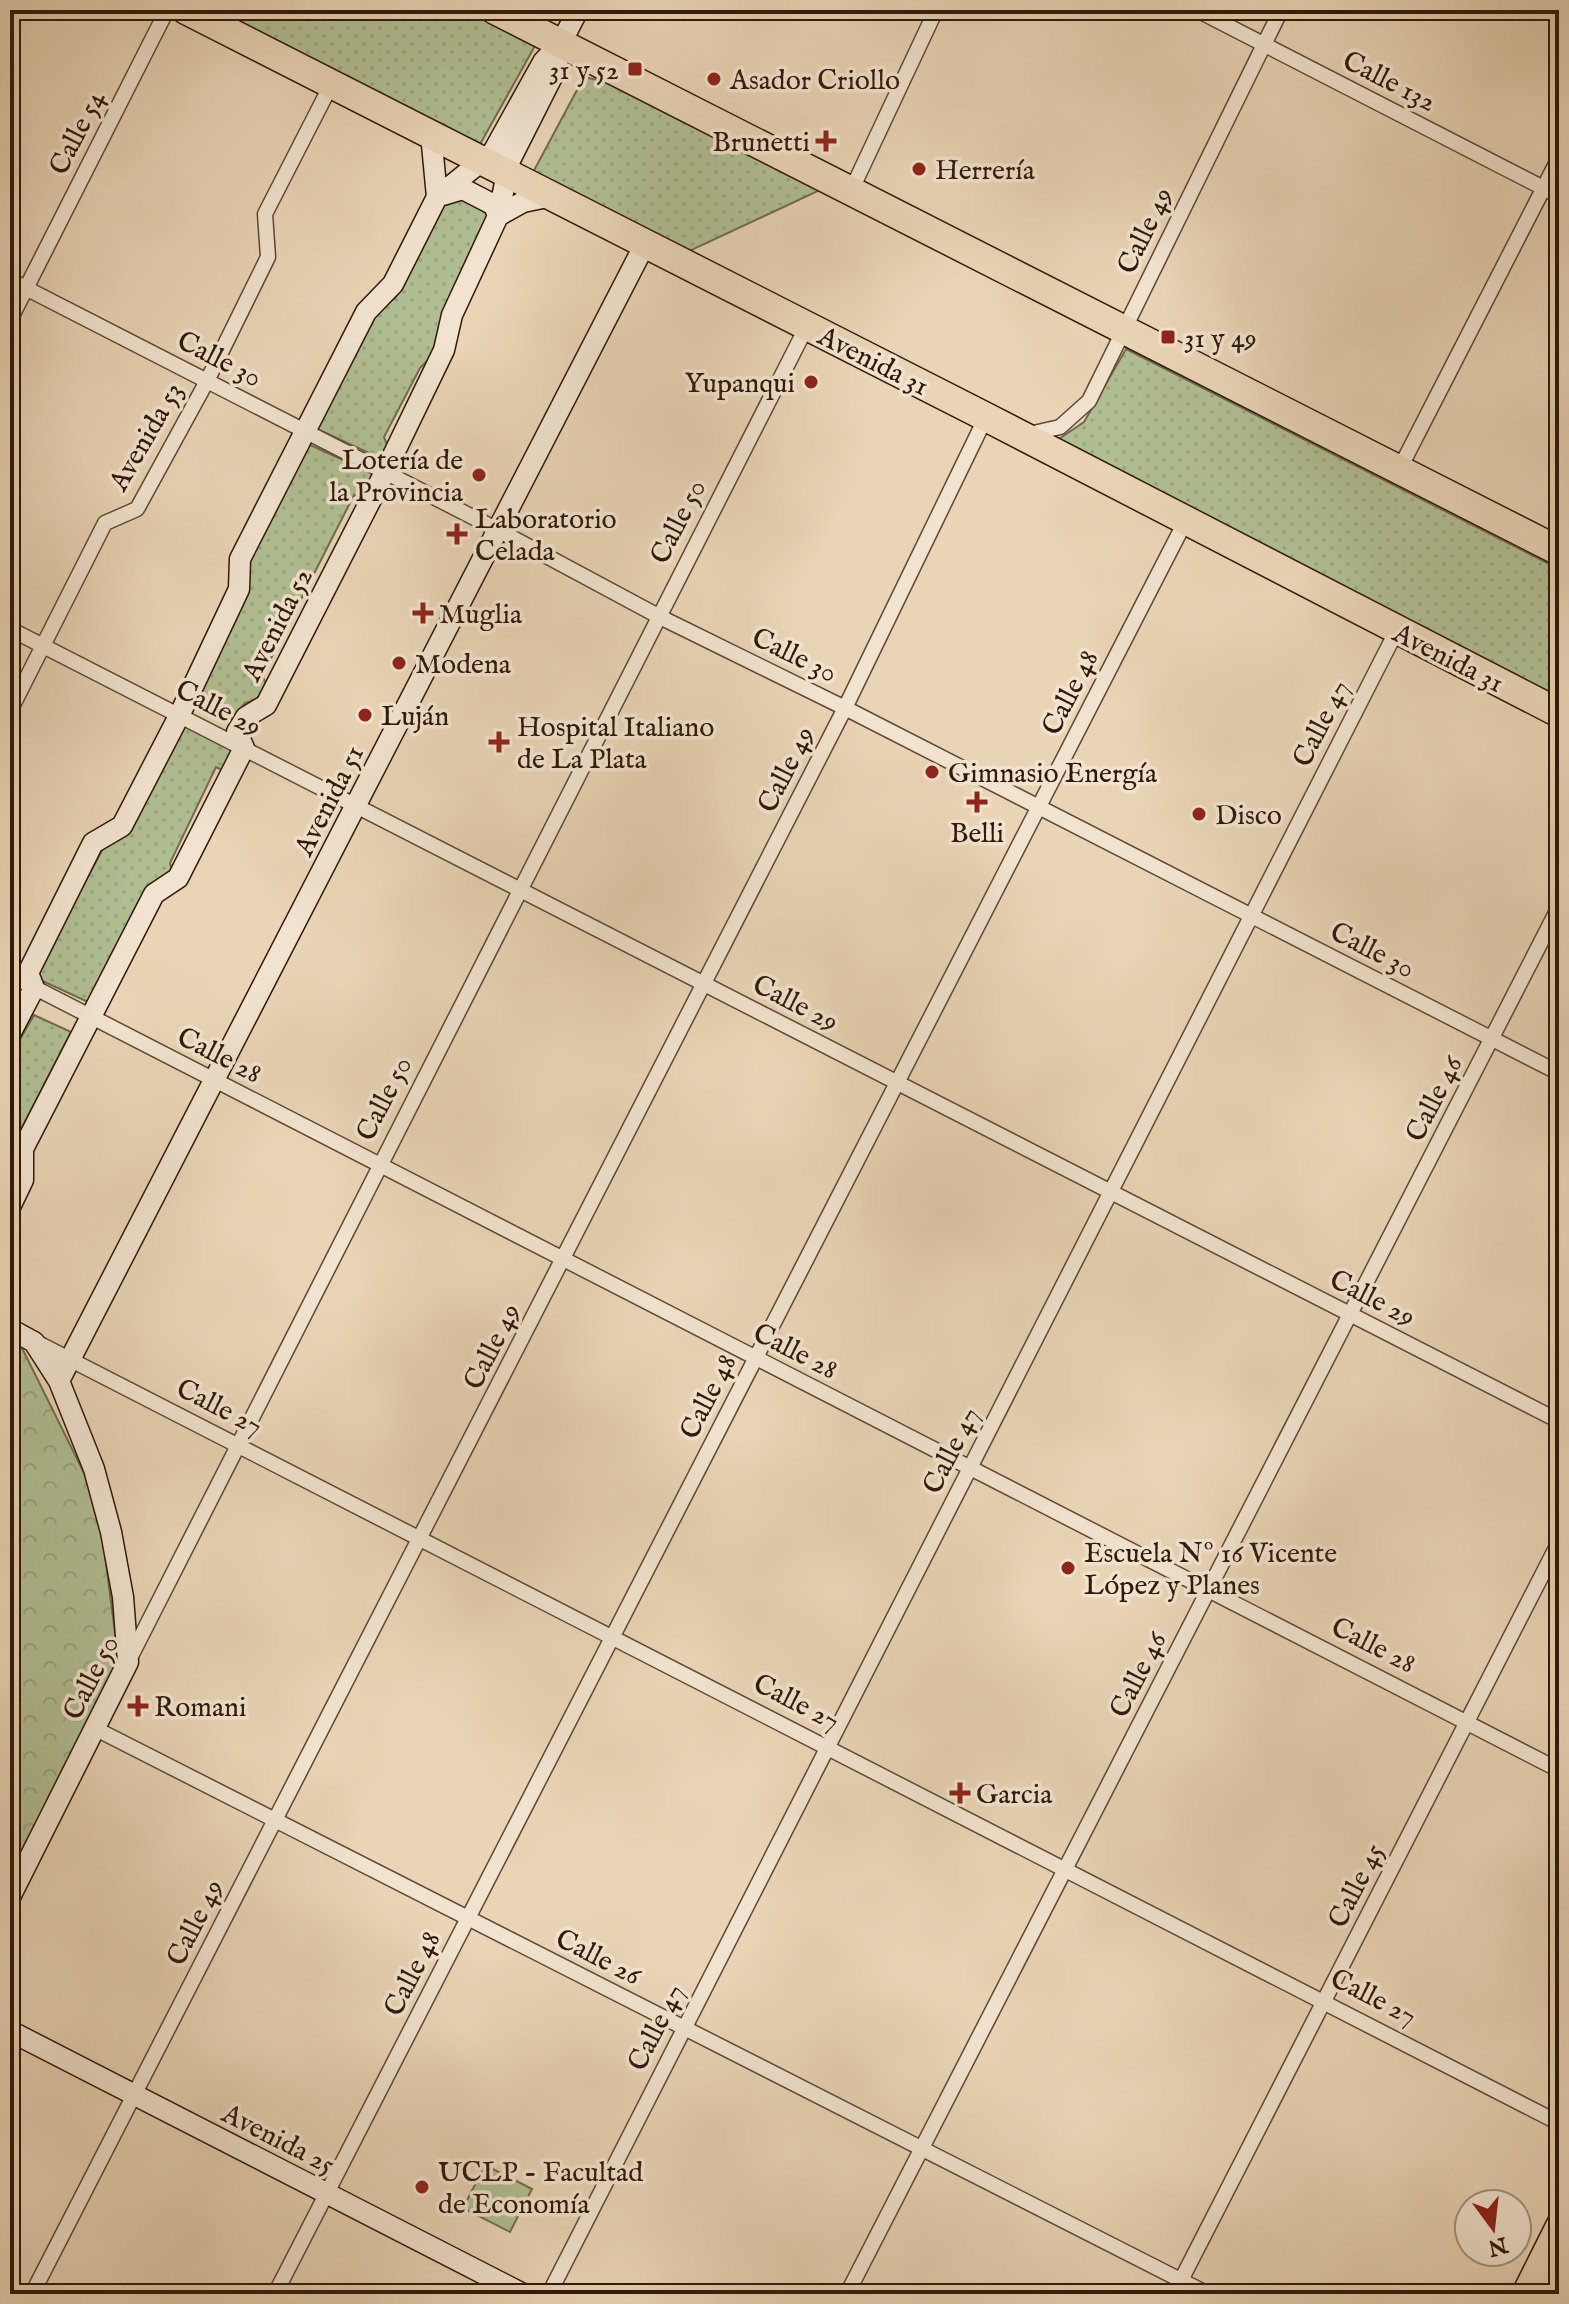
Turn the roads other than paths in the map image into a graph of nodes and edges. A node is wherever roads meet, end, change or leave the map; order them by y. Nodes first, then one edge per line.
1 (167, 10) edge
2 (186, 10) edge
3 (495, 10) edge
4 (578, 10) edge
5 (936, 10) edge
6 (1197, 10) edge
7 (1281, 10) edge
8 (561, 43) junction
9 (1264, 44) junction
10 (332, 83) junction
11 (431, 134) junction
12 (1559, 158) edge
13 (496, 167) junction
14 (1544, 188) junction
15 (851, 191) junction
16 (552, 196) junction
17 (1559, 196) edge
18 (437, 197) junction
19 (498, 216) junction
20 (645, 244) junction
21 (10, 280) edge
22 (26, 288) junction
23 (10, 320) edge
24 (807, 326) junction
25 (1124, 332) junction
26 (207, 381) junction
27 (986, 417) junction
28 (305, 431) junction
29 (1021, 436) junction
30 (1399, 470) junction
31 (385, 472) junction
32 (1185, 522) junction
33 (498, 530) junction
34 (1559, 551) edge
35 (660, 617) junction
36 (10, 629) edge
37 (1397, 630) junction
38 (42, 646) junction
39 (845, 708) junction
40 (10, 711) edge
41 (1559, 713) edge
42 (179, 716) junction
43 (244, 748) junction
44 (356, 806) junction
45 (1039, 807) junction
46 (521, 891) junction
47 (1559, 907) edge
48 (1251, 916) junction
49 (10, 975) edge
50 (703, 983) junction
51 (34, 988) junction
52 (92, 1017) junction
53 (10, 1034) edge
54 (1493, 1039) junction
55 (1559, 1073) edge
56 (216, 1080) junction
57 (898, 1083) junction
58 (380, 1167) junction
59 (1111, 1191) junction
60 (10, 1207) edge
61 (564, 1261) junction
62 (1351, 1314) junction
63 (10, 1329) edge
64 (85, 1330) junction
65 (40, 1344) junction
66 (756, 1359) junction
67 (70, 1360) junction
68 (59, 1381) junction
69 (1559, 1421) edge
70 (240, 1447) junction
71 (970, 1468) junction
72 (420, 1540) junction
73 (1559, 1542) edge
74 (1210, 1590) junction
75 (612, 1638) junction
76 (128, 1662) junction
77 (1467, 1721) junction
78 (96, 1729) junction
79 (827, 1748) junction
80 (1559, 1770) edge
81 (276, 1821) junction
82 (1066, 1870) junction
83 (10, 1897) edge
84 (468, 1918) junction
85 (1324, 2002) junction
86 (684, 2028) junction
87 (10, 2031) edge
88 (10, 2045) edge
89 (131, 2100) junction
90 (1559, 2123) edge
91 (922, 2149) junction
92 (324, 2199) junction
93 (1559, 2224) edge
94 (1559, 2269) edge
95 (1180, 2290) edge
96 (32, 2294) edge
97 (275, 2294) edge
98 (500, 2294) edge
99 (523, 2294) edge
100 (549, 2294) edge
101 (847, 2294) edge
102 (1208, 2294) edge
103 (1524, 2294) edge
104 (1546, 2294) edge

1 - 22 street, Calle 54
2 - 10 highway, Avenida 31
3 - 8 highway
4 - 8 street, Avenida 52
5 - 15 street
6 - 9 street, Calle 132
7 - 9 street, Calle 49
8 - 13 street, Avenida 52
8 - 15 highway
9 - 14 street, Calle 132
9 - 25 street, Calle 49
10 - 11 highway, Avenida 31
10 - 26 street, Avenida 53
11 - 13 highway, Avenida 31
11 - 18 street
12 - 14 street
13 - 16 highway, Avenida 31
13 - 18 street, Avenida 52
13 - 19 street, Avenida 52
14 - 17 street, Calle 132
14 - 30 street
15 - 25 highway
16 - 19 street
16 - 20 highway, Avenida 31
18 - 19 street
18 - 28 street, Avenida 52
19 - 31 street, Avenida 52
20 - 24 highway, Avenida 31
20 - 33 street, Avenida 51
21 - 22 street, Calle 30
22 - 23 street, Calle 54
22 - 26 street, Calle 30
24 - 27 highway, Avenida 31
24 - 35 street, Calle 50
25 - 29 street, Calle 49
25 - 30 highway
26 - 28 street, Calle 30
26 - 38 street, Avenida 53
27 - 29 highway, Avenida 31
27 - 39 street, Calle 49
28 - 31 street, Calle 30
28 - 42 street, Avenida 52
29 - 32 highway, Avenida 31
30 - 34 highway
31 - 33 street, Calle 30
31 - 43 street, Avenida 52
32 - 37 highway, Avenida 31
32 - 45 street, Calle 48
33 - 35 street, Calle 30
33 - 44 street, Avenida 51
35 - 39 street, Calle 30
35 - 46 street, Calle 50
36 - 38 street, Calle 29
37 - 41 highway, Avenida 31
37 - 48 street, Calle 47
38 - 40 street, Avenida 53
38 - 42 street, Calle 29
39 - 45 street, Calle 30
39 - 50 street, Calle 49
42 - 43 street, Calle 29
42 - 51 street, Avenida 52
43 - 44 street, Calle 29
43 - 52 street, Avenida 52
44 - 46 street, Calle 29
44 - 56 street, Avenida 51
45 - 48 street, Calle 30
45 - 57 street, Calle 48
46 - 50 street, Calle 29
46 - 58 street, Calle 50
47 - 54 street, Calle 46
48 - 54 street, Calle 30
48 - 59 street, Calle 47
49 - 51 street, Calle 28
50 - 57 street, Calle 29
50 - 61 street, Calle 49
51 - 52 street, Calle 28
51 - 53 street, Avenida 52
52 - 56 street, Calle 28
52 - 60 street, Avenida 52
54 - 55 street, Calle 30
54 - 62 street, Calle 46
56 - 58 street, Calle 28
56 - 64 street, Avenida 51
57 - 59 street, Calle 29
57 - 66 street, Calle 48
58 - 61 street, Calle 28
58 - 70 street, Calle 50
59 - 62 street, Calle 29
59 - 71 street, Calle 47
61 - 66 street, Calle 28
61 - 72 street, Calle 49
62 - 69 street, Calle 29
62 - 74 street, Calle 46
63 - 65 street, Calle 27
64 - 65 street
64 - 67 street, Avenida 51
65 - 67 street, Calle 27
65 - 68 street
66 - 71 street, Calle 28
66 - 75 street, Calle 48
67 - 68 street, Avenida 51
67 - 70 street, Calle 27
68 - 76 street
70 - 72 street, Calle 27
70 - 76 street, Calle 50
71 - 74 street, Calle 28
71 - 79 street, Calle 47
72 - 75 street, Calle 27
72 - 81 street, Calle 49
73 - 77 street, Calle 45
74 - 77 street, Calle 28
74 - 82 street, Calle 46
75 - 79 street, Calle 27
75 - 84 street, Calle 48
76 - 78 street, Calle 50
77 - 80 street, Calle 28
77 - 85 street, Calle 45
78 - 81 street, Calle 26
78 - 83 street, Calle 50
79 - 82 street, Calle 27
79 - 86 street, Calle 47
81 - 84 street, Calle 26
81 - 89 street, Calle 49
82 - 85 street, Calle 27
82 - 91 street, Calle 46
84 - 86 street, Calle 26
84 - 92 street, Calle 48
85 - 90 street, Calle 27
85 - 95 street, Calle 45
86 - 91 street, Calle 26
86 - 100 street, Calle 47
87 - 89 street, Avenida 25
88 - 89 street, Avenida 25
89 - 92 street, Avenida 25
89 - 96 street, Calle 49
91 - 95 street, Calle 26
91 - 101 street, Calle 46
92 - 97 street, Calle 48
92 - 98 street, Avenida 25
92 - 99 street, Avenida 25
93 - 103 main road
94 - 104 main road
95 - 102 street, Calle 26

